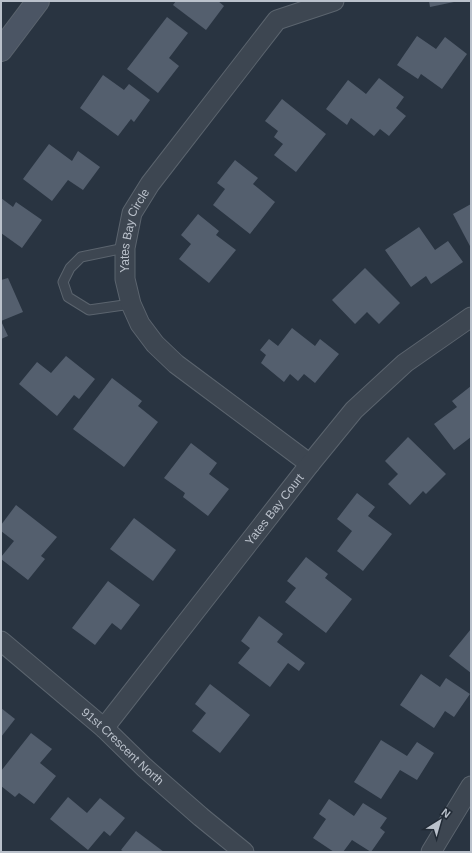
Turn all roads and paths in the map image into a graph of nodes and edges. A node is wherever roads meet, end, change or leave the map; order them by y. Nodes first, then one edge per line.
1 (38, 1) edge
2 (334, 1) edge
3 (1, 50) edge
4 (125, 248) junction
5 (131, 304) junction
6 (471, 317) edge
7 (310, 464) junction
8 (1, 641) edge
9 (104, 728) junction
10 (471, 786) edge
11 (244, 852) edge
12 (431, 852) edge

1 - 3 main road
2 - 4 street, Yates Bay Circle
4 - 5 street, Yates Bay Circle
4 - 5 lane
5 - 7 street, Yates Bay Circle
6 - 7 street, Yates Bay Court
7 - 9 street, Yates Bay Court
8 - 9 street, 91st Crescent North
9 - 11 street, 91st Crescent North
10 - 12 street

